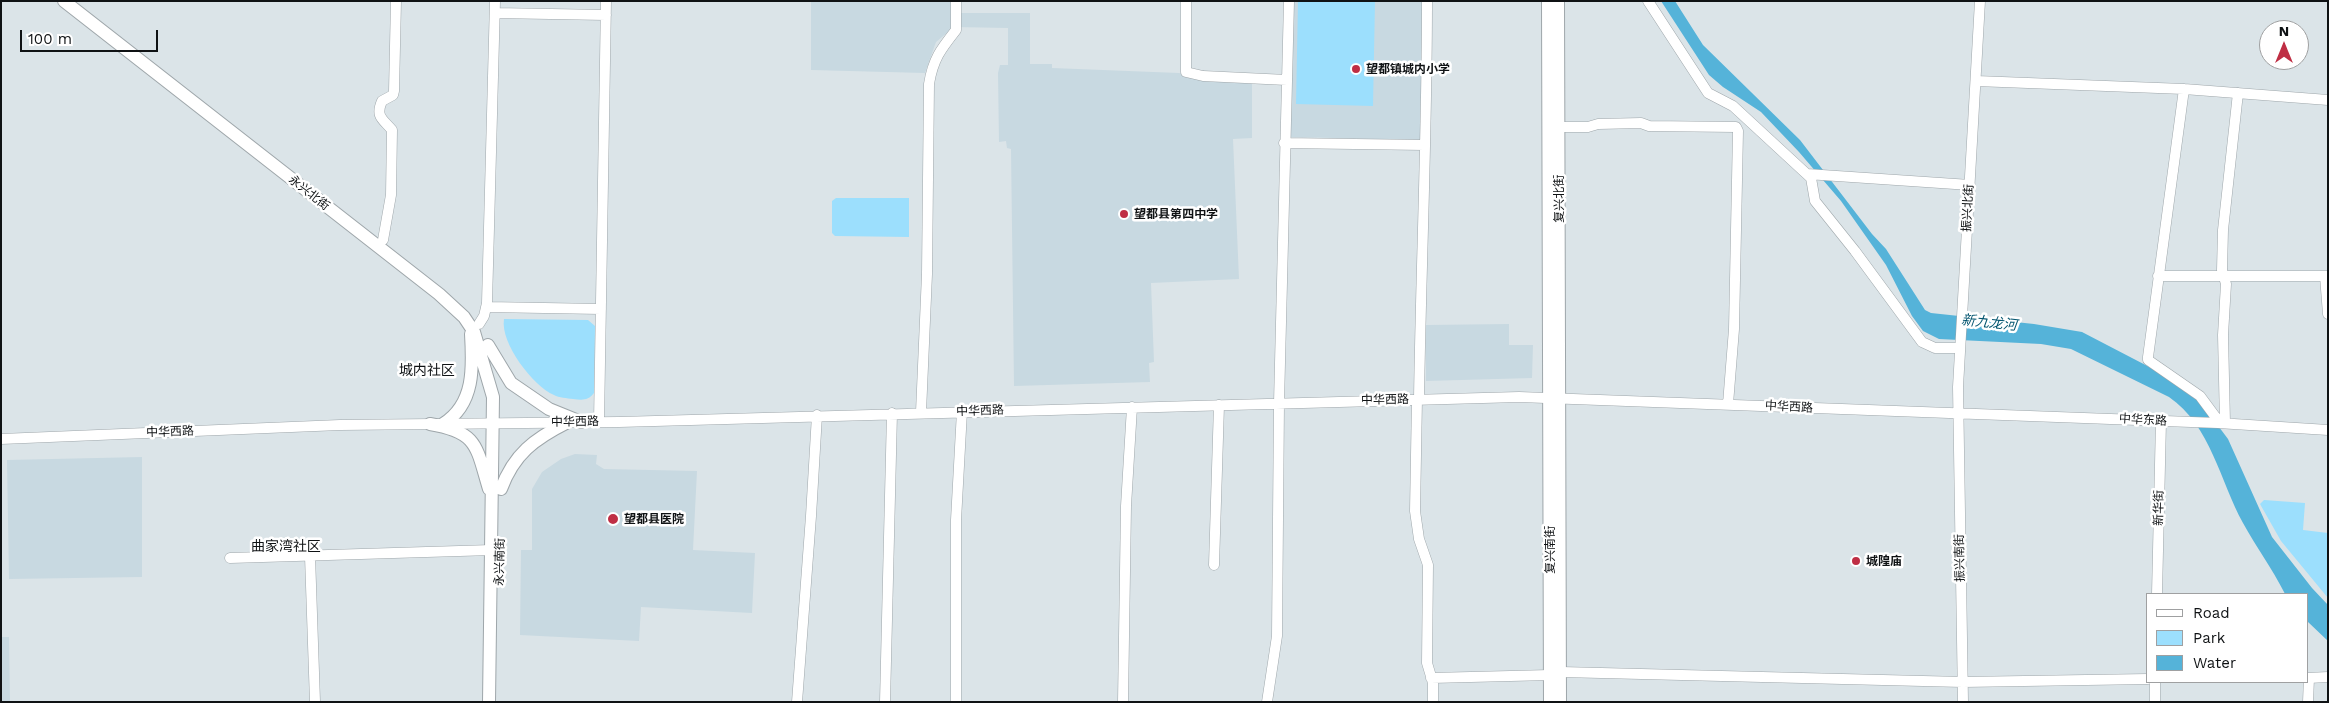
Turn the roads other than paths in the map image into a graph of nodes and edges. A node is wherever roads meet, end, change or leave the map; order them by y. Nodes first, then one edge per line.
1 (64, 1) edge
2 (78, 1) edge
3 (396, 1) edge
4 (495, 1) edge
5 (606, 1) edge
6 (956, 1) edge
7 (1186, 1) edge
8 (1288, 1) edge
9 (1427, 1) edge
10 (1548, 1) edge
11 (1558, 1) edge
12 (1648, 1) edge
13 (1980, 1) edge
14 (494, 13) junction
15 (606, 15) junction
16 (1287, 80) junction
17 (1976, 81) junction
18 (2184, 89) junction
19 (2238, 93) junction
20 (2328, 100) edge
21 (1558, 127) junction
22 (1284, 143) junction
23 (1425, 145) junction
24 (1810, 174) junction
25 (1970, 185) junction
26 (383, 240) junction
27 (2158, 276) junction
28 (2224, 276) junction
29 (2326, 276) edge
30 (487, 307) junction
31 (601, 309) junction
32 (2328, 314) edge
33 (475, 325) junction
34 (488, 345) junction
35 (1960, 346) junction
36 (1555, 398) junction
37 (1418, 400) junction
38 (1279, 403) junction
39 (1728, 404) junction
40 (1219, 405) junction
41 (1132, 407) junction
42 (962, 411) junction
43 (921, 412) junction
44 (892, 413) junction
45 (1958, 414) junction
46 (817, 415) junction
47 (2161, 421) junction
48 (568, 422) junction
49 (581, 422) junction
50 (600, 422) junction
51 (498, 423) junction
52 (2221, 423) junction
53 (430, 424) junction
54 (443, 424) junction
55 (2328, 430) edge
56 (1, 439) edge
57 (501, 489) junction
58 (493, 502) junction
59 (492, 550) junction
60 (310, 556) junction
61 (230, 558) dead end
62 (1214, 565) dead end
63 (2157, 593) edge
64 (1555, 674) junction
65 (2328, 677) edge
66 (1431, 678) junction
67 (2309, 678) edge
68 (2146, 679) edge
69 (1963, 682) junction
70 (2155, 683) edge
71 (2308, 683) edge
72 (315, 702) edge
73 (489, 702) edge
74 (498, 702) edge
75 (797, 702) edge
76 (885, 702) edge
77 (956, 702) edge
78 (1123, 702) edge
79 (1267, 702) edge
80 (1433, 702) edge
81 (1550, 702) edge
82 (1560, 702) edge
83 (1963, 702) edge
84 (2155, 702) edge
85 (2308, 702) edge

1 - 33 main road, 永兴北街
2 - 26 main road, 永兴北街
3 - 26 street
4 - 14 street
5 - 15 street
6 - 43 street
7 - 16 street
8 - 16 street
9 - 23 street
10 - 36 main road, 复兴北街
11 - 21 main road, 复兴北街
12 - 24 street
13 - 17 street, 振兴北街
14 - 15 street
14 - 30 street
15 - 31 street
16 - 22 street
17 - 18 street
17 - 25 street, 振兴北街
18 - 19 street
18 - 27 street
19 - 20 street
19 - 28 street
21 - 36 main road, 复兴北街
21 - 39 street
22 - 23 street
22 - 38 street
23 - 37 street
24 - 25 street
24 - 35 street
25 - 35 street, 振兴北街
26 - 33 main road, 永兴北街
27 - 28 street
27 - 52 street
28 - 29 street
28 - 52 street
29 - 32 street
30 - 31 street
30 - 33 street
31 - 50 street
33 - 34 main road, 永兴北街
33 - 51 main road, 永兴北街
33 - 54 main road
34 - 49 main road
34 - 51 main road, 永兴北街
35 - 45 street, 振兴北街
36 - 37 street, 中华西路
36 - 39 street, 中华西路
36 - 64 main road, 复兴南街
37 - 38 street, 中华西路
37 - 66 street
38 - 40 street, 中华西路
38 - 79 street
39 - 45 street, 中华西路
40 - 41 street, 中华西路
40 - 62 street
41 - 42 street, 中华西路
41 - 78 street
42 - 43 street, 中华西路
42 - 77 street
43 - 44 street, 中华西路
44 - 46 street, 中华西路
44 - 76 street
45 - 47 street, 中华东路
45 - 69 street, 振兴南街
46 - 50 street, 中华西路
46 - 75 street
47 - 52 street, 中华东路
47 - 63 street, 新华街
48 - 49 street, 中华西路
48 - 51 street, 中华西路
48 - 57 main road
49 - 50 street, 中华西路
51 - 54 street, 中华西路
51 - 57 main road, 永兴南街
51 - 58 main road, 永兴南街
52 - 55 street, 中华东路
53 - 54 street, 中华西路
53 - 56 street, 中华西路
53 - 58 main road
57 - 74 main road, 永兴南街
58 - 59 main road, 永兴南街
59 - 60 street
59 - 73 main road, 永兴南街
60 - 61 street
60 - 72 street
64 - 66 street
64 - 69 street
64 - 81 main road, 复兴南街
64 - 82 main road, 复兴南街
65 - 67 street
66 - 80 street
68 - 69 street
69 - 83 street, 振兴南街
70 - 84 street
71 - 85 street

